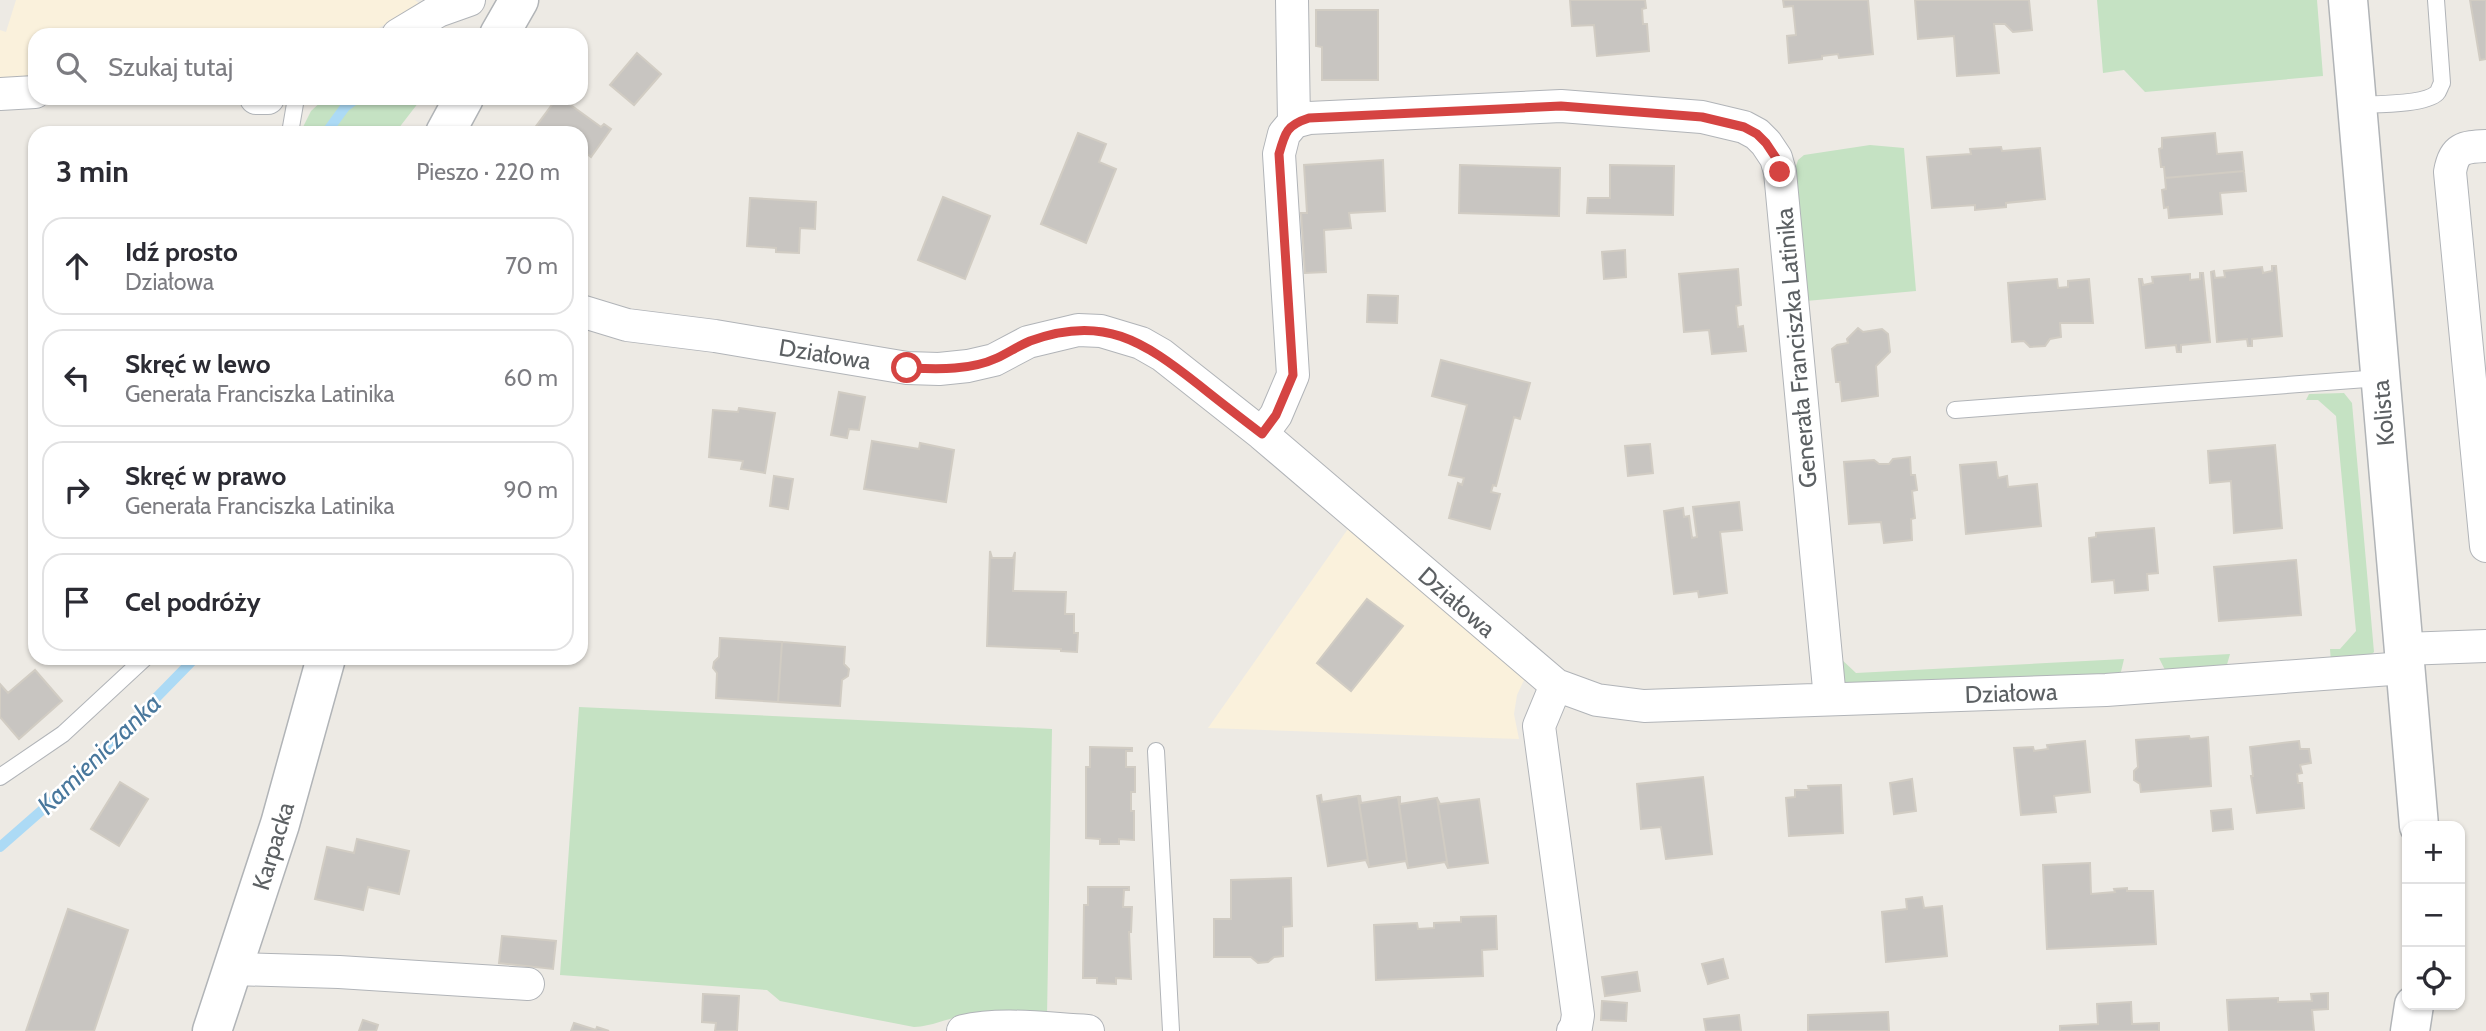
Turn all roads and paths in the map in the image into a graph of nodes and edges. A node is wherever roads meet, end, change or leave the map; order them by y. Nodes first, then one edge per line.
1 (469, 0) edge
2 (519, 0) edge
3 (1292, 0) edge
4 (2348, 0) edge
5 (2436, 0) edge
6 (410, 28) edge
7 (503, 28) edge
8 (28, 92) edge
9 (0, 94) edge
10 (294, 105) edge
11 (460, 105) edge
12 (2357, 105) junction
13 (1294, 122) junction
14 (290, 126) edge
15 (449, 126) edge
16 (2486, 146) edge
17 (588, 313) edge
18 (2380, 378) junction
19 (1955, 411) dead end
20 (1262, 434) junction
21 (2486, 546) edge
22 (2486, 646) edge
23 (2405, 659) junction
24 (137, 665) edge
25 (324, 665) edge
26 (1556, 685) junction
27 (1830, 699) junction
28 (1156, 751) dead end
29 (0, 777) edge
30 (2419, 821) edge
31 (233, 969) junction
32 (528, 984) dead end
33 (2413, 1010) edge
34 (212, 1031) edge
35 (963, 1031) edge
36 (1088, 1031) edge
37 (1171, 1031) edge
38 (1573, 1031) edge
39 (2410, 1031) edge

1 - 6 street
2 - 7 street
3 - 13 street
4 - 12 street, Kolista
5 - 12 lane
8 - 9 street
10 - 14 lane
11 - 15 street
12 - 18 street, Kolista
13 - 20 street
13 - 27 street, Generała Franciszka Latinika
16 - 21 street
17 - 20 street, Działowa
18 - 19 lane
18 - 23 street, Kolista
20 - 26 street, Działowa
22 - 23 street, Działowa
23 - 27 street, Działowa
23 - 30 street, Kolista
24 - 29 lane
25 - 31 street, Karpacka
26 - 27 street, Działowa
26 - 38 street
28 - 37 lane
31 - 32 street
31 - 34 street, Karpacka
33 - 39 street
35 - 36 street

